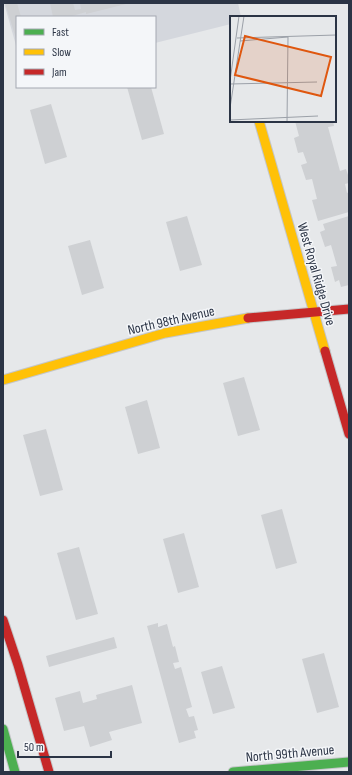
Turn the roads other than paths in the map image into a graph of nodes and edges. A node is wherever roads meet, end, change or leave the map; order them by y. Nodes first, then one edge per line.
1 (259, 122) edge
2 (349, 309) edge
3 (313, 312) junction
4 (3, 380) edge
5 (349, 434) edge
6 (3, 620) edge
7 (3, 729) edge
8 (349, 762) edge
9 (15, 772) edge
10 (49, 772) edge
11 (233, 772) edge

1 - 3 street, West Royal Ridge Drive
2 - 3 street, North 98th Avenue
3 - 4 street, North 98th Avenue
3 - 5 street, West Royal Ridge Drive
6 - 10 street
7 - 9 street
8 - 11 street, North 99th Avenue

